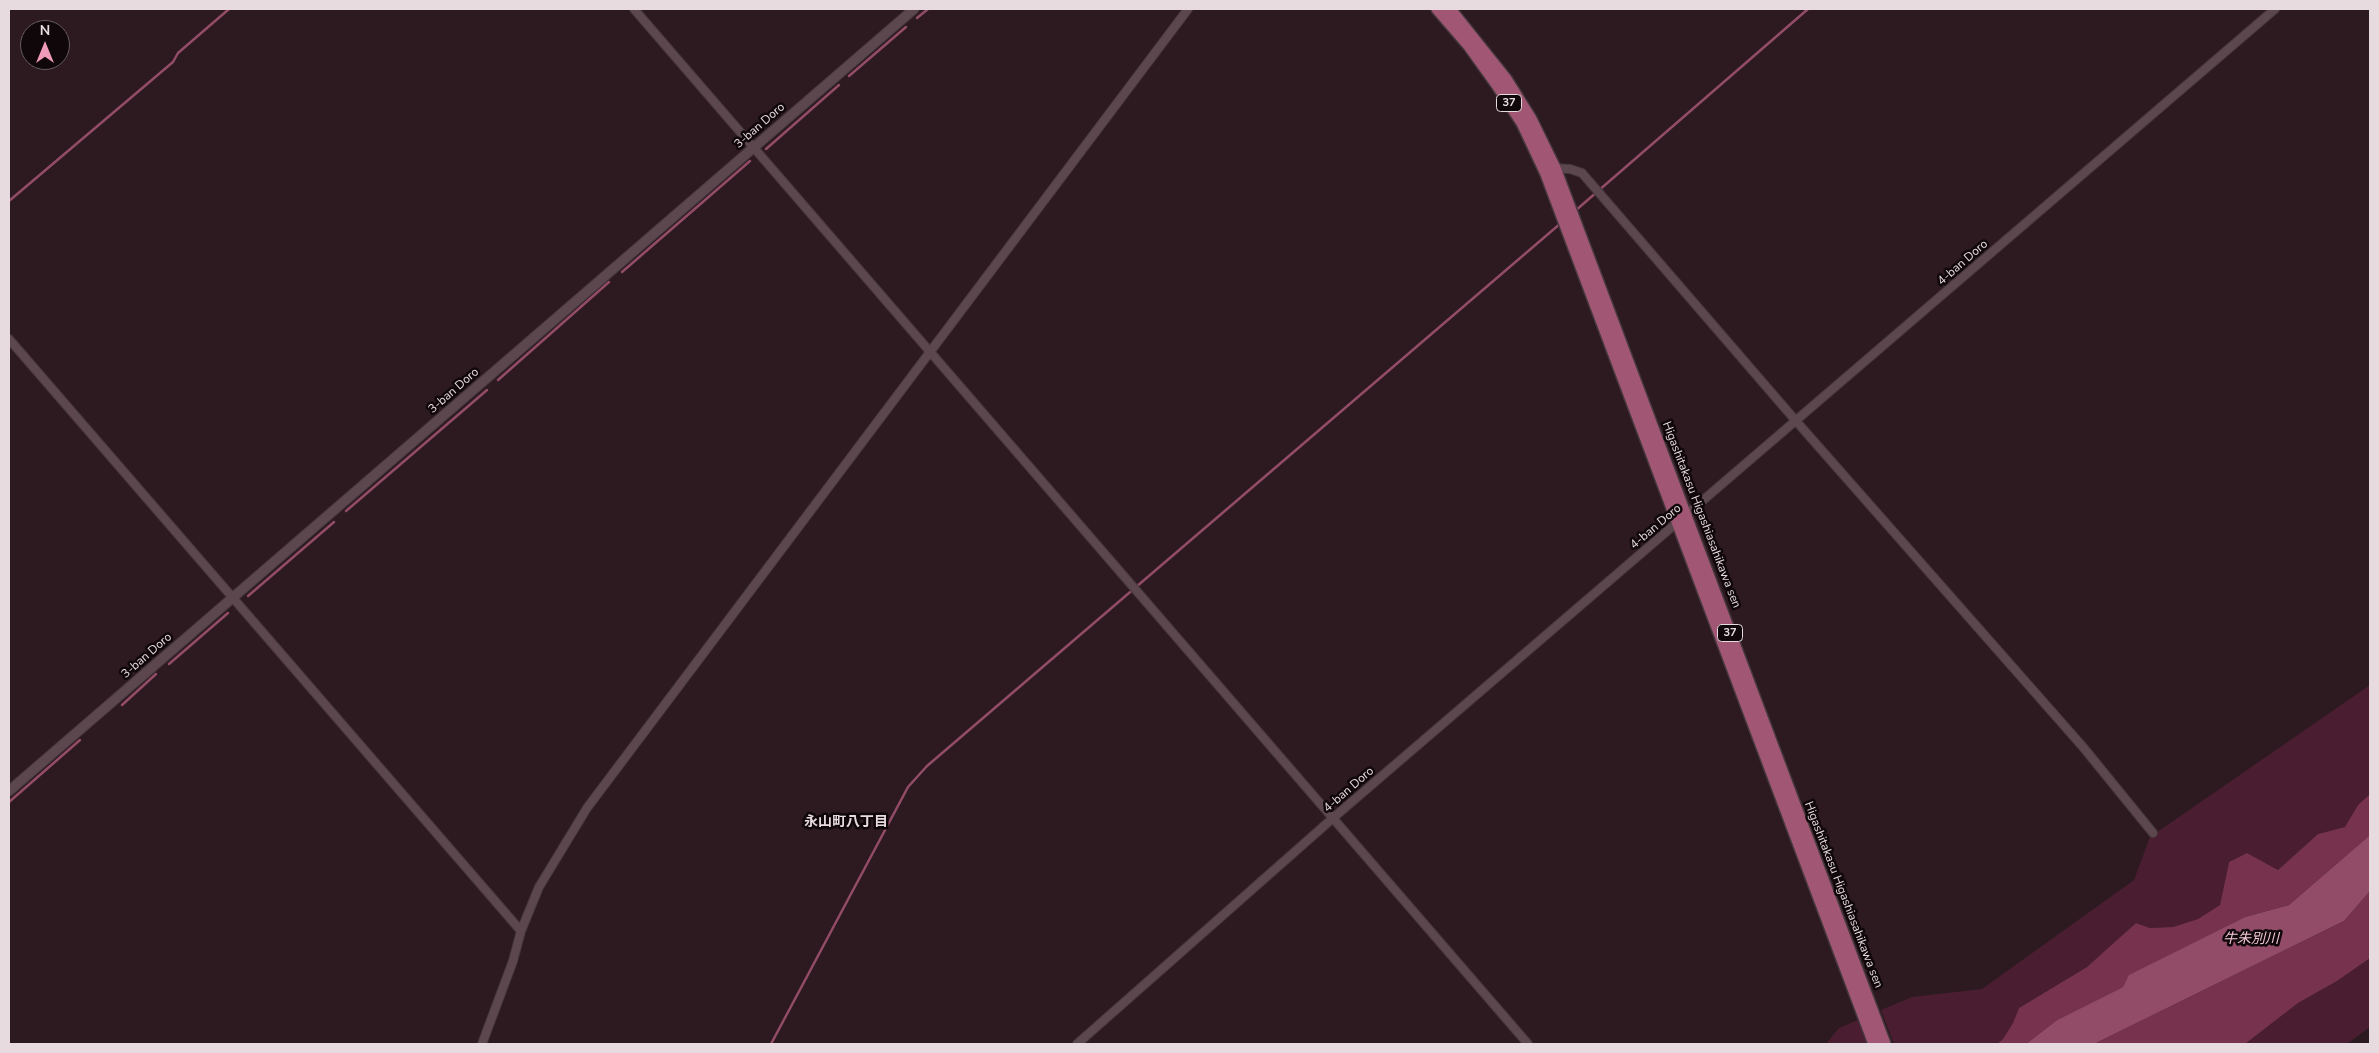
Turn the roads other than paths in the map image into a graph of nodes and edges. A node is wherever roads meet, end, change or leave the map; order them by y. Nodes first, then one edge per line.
1 (634, 9) edge
2 (914, 9) edge
3 (1188, 9) edge
4 (1436, 9) edge
5 (1450, 9) edge
6 (2275, 9) edge
7 (754, 148) junction
8 (1550, 170) junction
9 (1570, 225) junction
10 (9, 339) edge
11 (931, 351) junction
12 (1796, 421) junction
13 (1682, 520) junction
14 (232, 599) junction
15 (9, 791) edge
16 (1333, 818) junction
17 (2153, 833) dead end
18 (521, 931) junction
19 (482, 1044) edge
20 (1076, 1044) edge
21 (1528, 1044) edge
22 (1874, 1044) edge
23 (1885, 1044) edge

1 - 7 street
2 - 7 street, 3-ban Doro
3 - 11 street
4 - 8 main road, 37
5 - 8 main road, 37
6 - 12 street, 4-ban Doro
7 - 11 street
7 - 14 street, 3-ban Doro
8 - 9 main road, 37
8 - 9 main road, 37
8 - 12 street
9 - 13 main road, Higashitakasu Higashiasahikawa sen / 37
10 - 14 street
11 - 16 street
11 - 18 street
12 - 13 street, 4-ban Doro
12 - 17 street
13 - 16 street, 4-ban Doro
13 - 22 main road, Higashitakasu Higashiasahikawa sen / 37
13 - 23 main road, Higashitakasu Higashiasahikawa sen / 37
14 - 15 street, 3-ban Doro
14 - 18 street
16 - 20 street, 4-ban Doro
16 - 21 street
18 - 19 street

